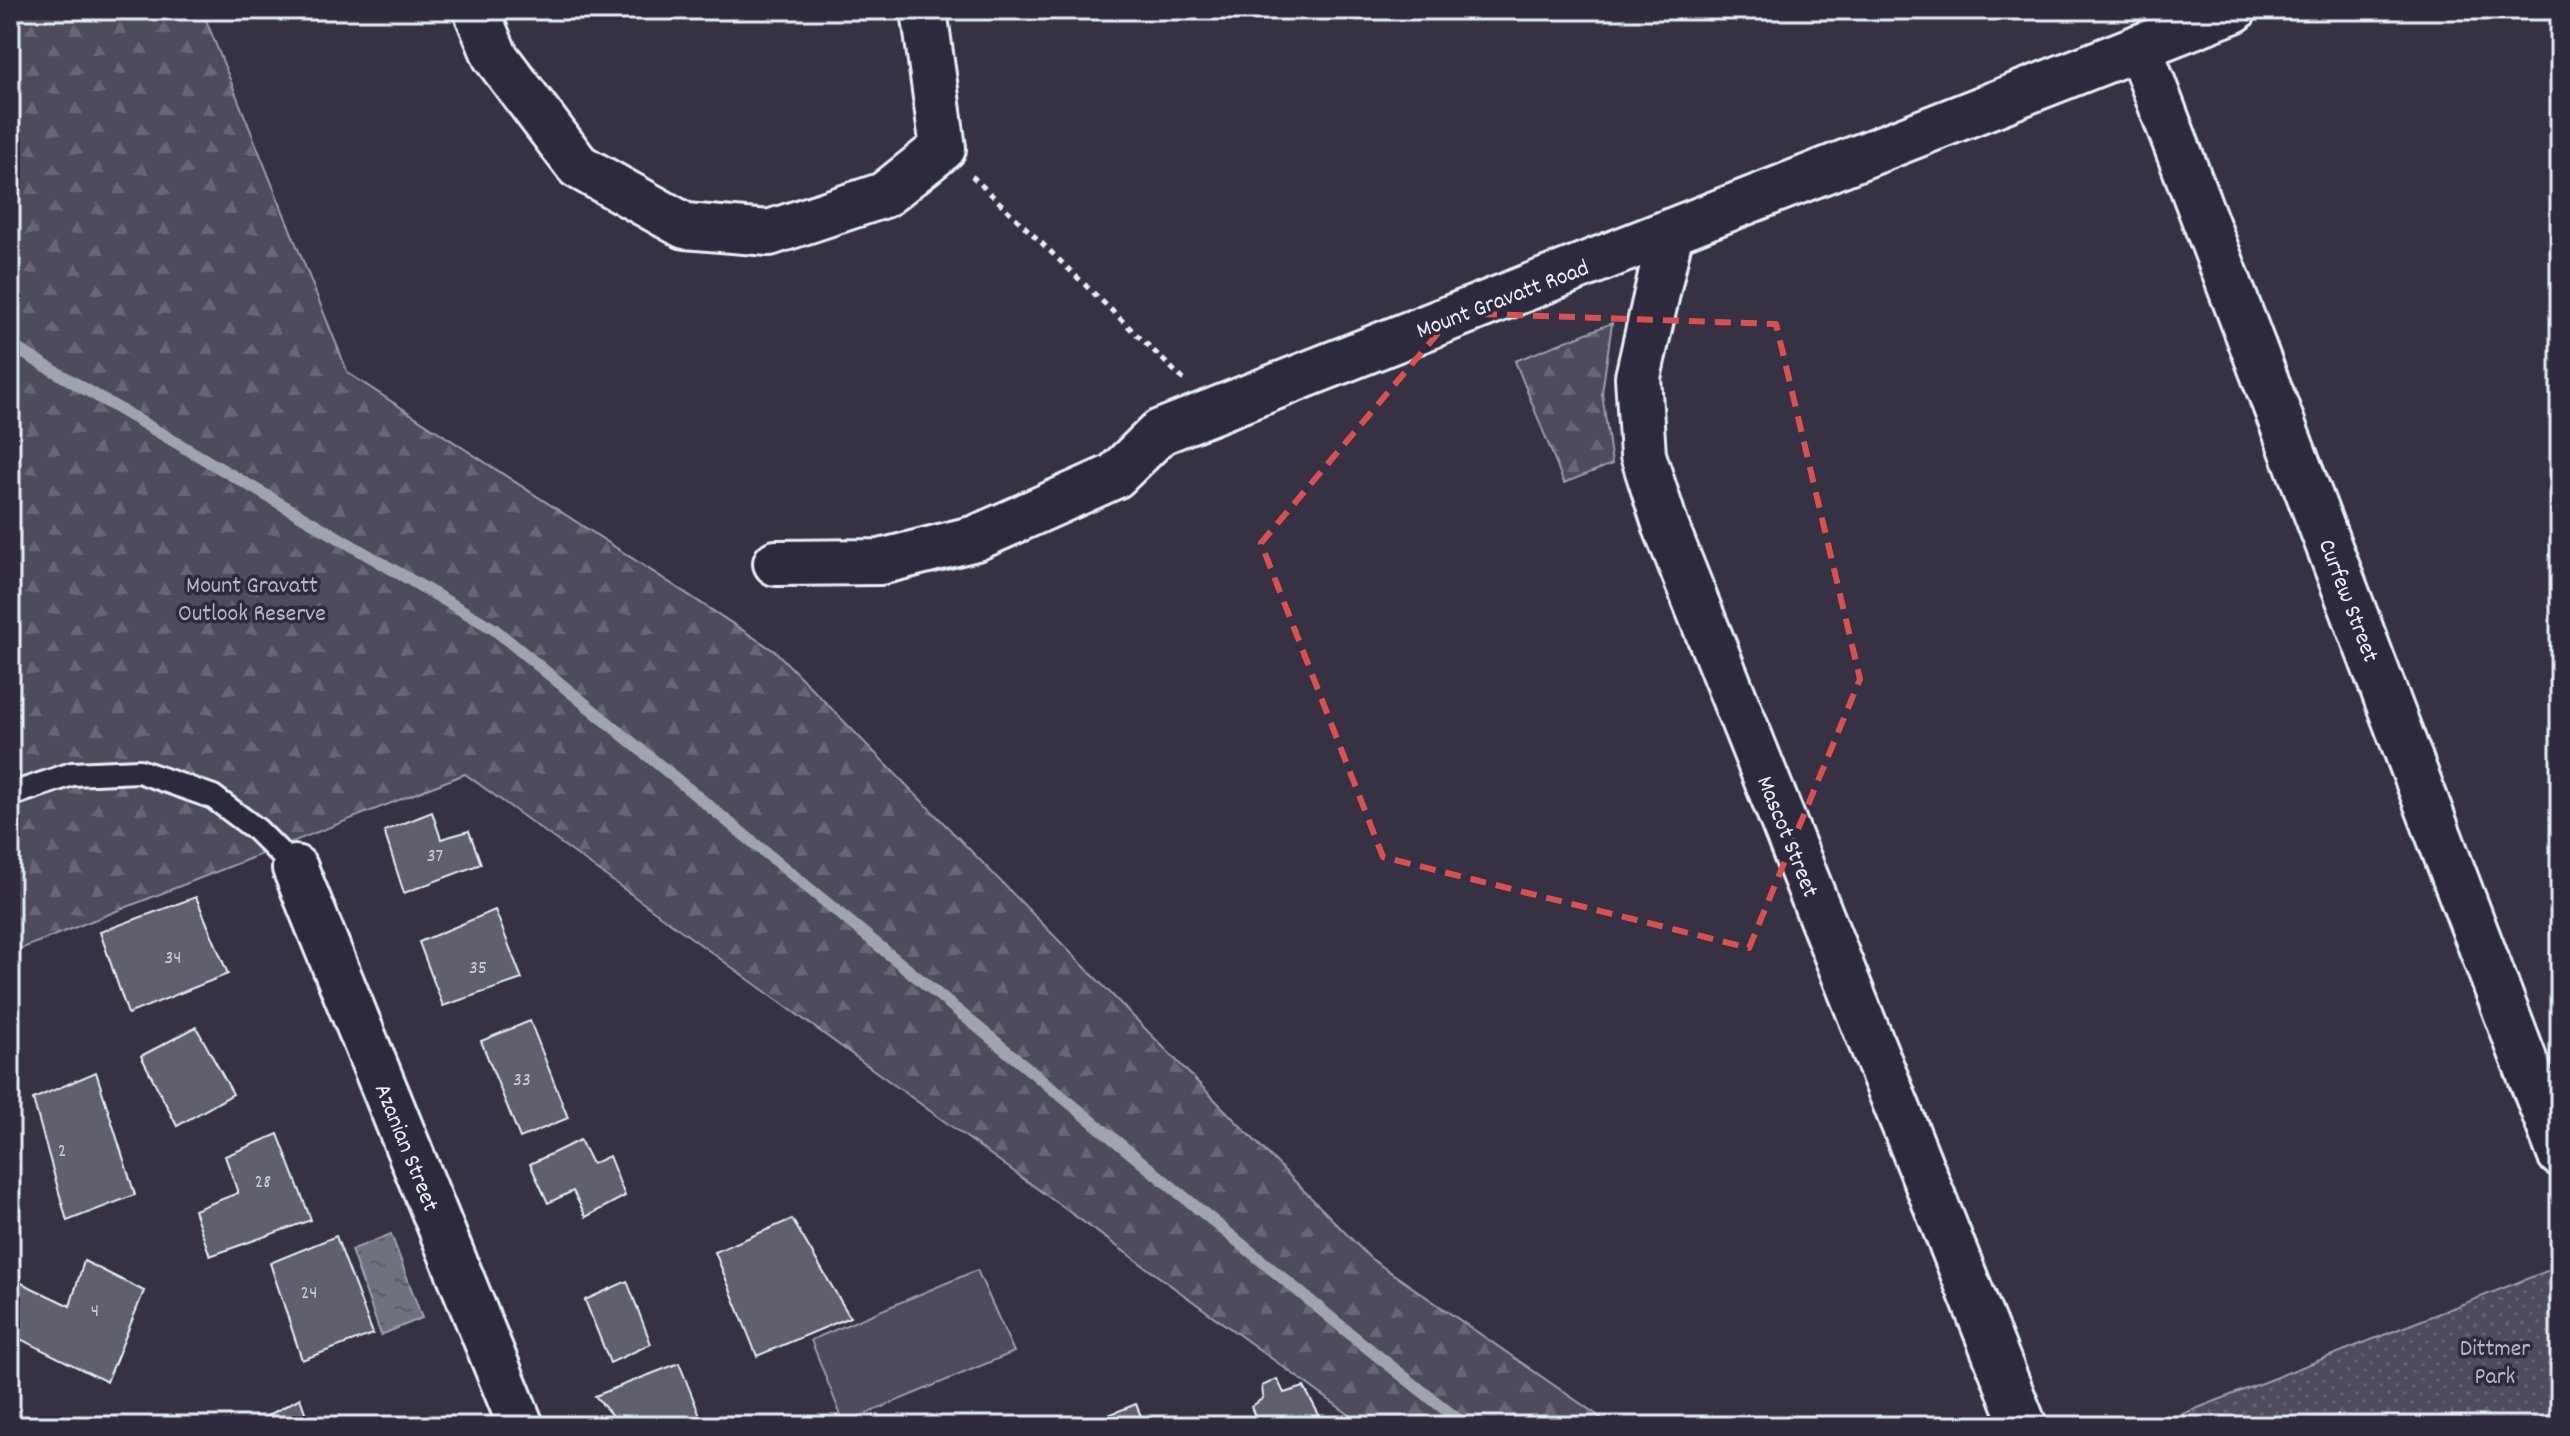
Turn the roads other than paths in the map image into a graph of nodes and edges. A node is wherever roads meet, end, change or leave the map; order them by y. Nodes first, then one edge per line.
1 (476, 10) edge
2 (924, 10) edge
3 (2234, 10) edge
4 (2139, 47) junction
5 (1671, 231) junction
6 (776, 563) dead end
7 (10, 795) edge
8 (295, 868) joint
9 (2560, 1154) edge
10 (521, 1426) edge
11 (2024, 1426) edge

1 - 2 street
3 - 4 street, Mount Gravatt Road
4 - 5 street, Mount Gravatt Road
4 - 9 street, Curfew Street
5 - 6 street, Mount Gravatt Road
5 - 11 street, Mascot Street
7 - 8 lane
8 - 10 street, Azanian Street

